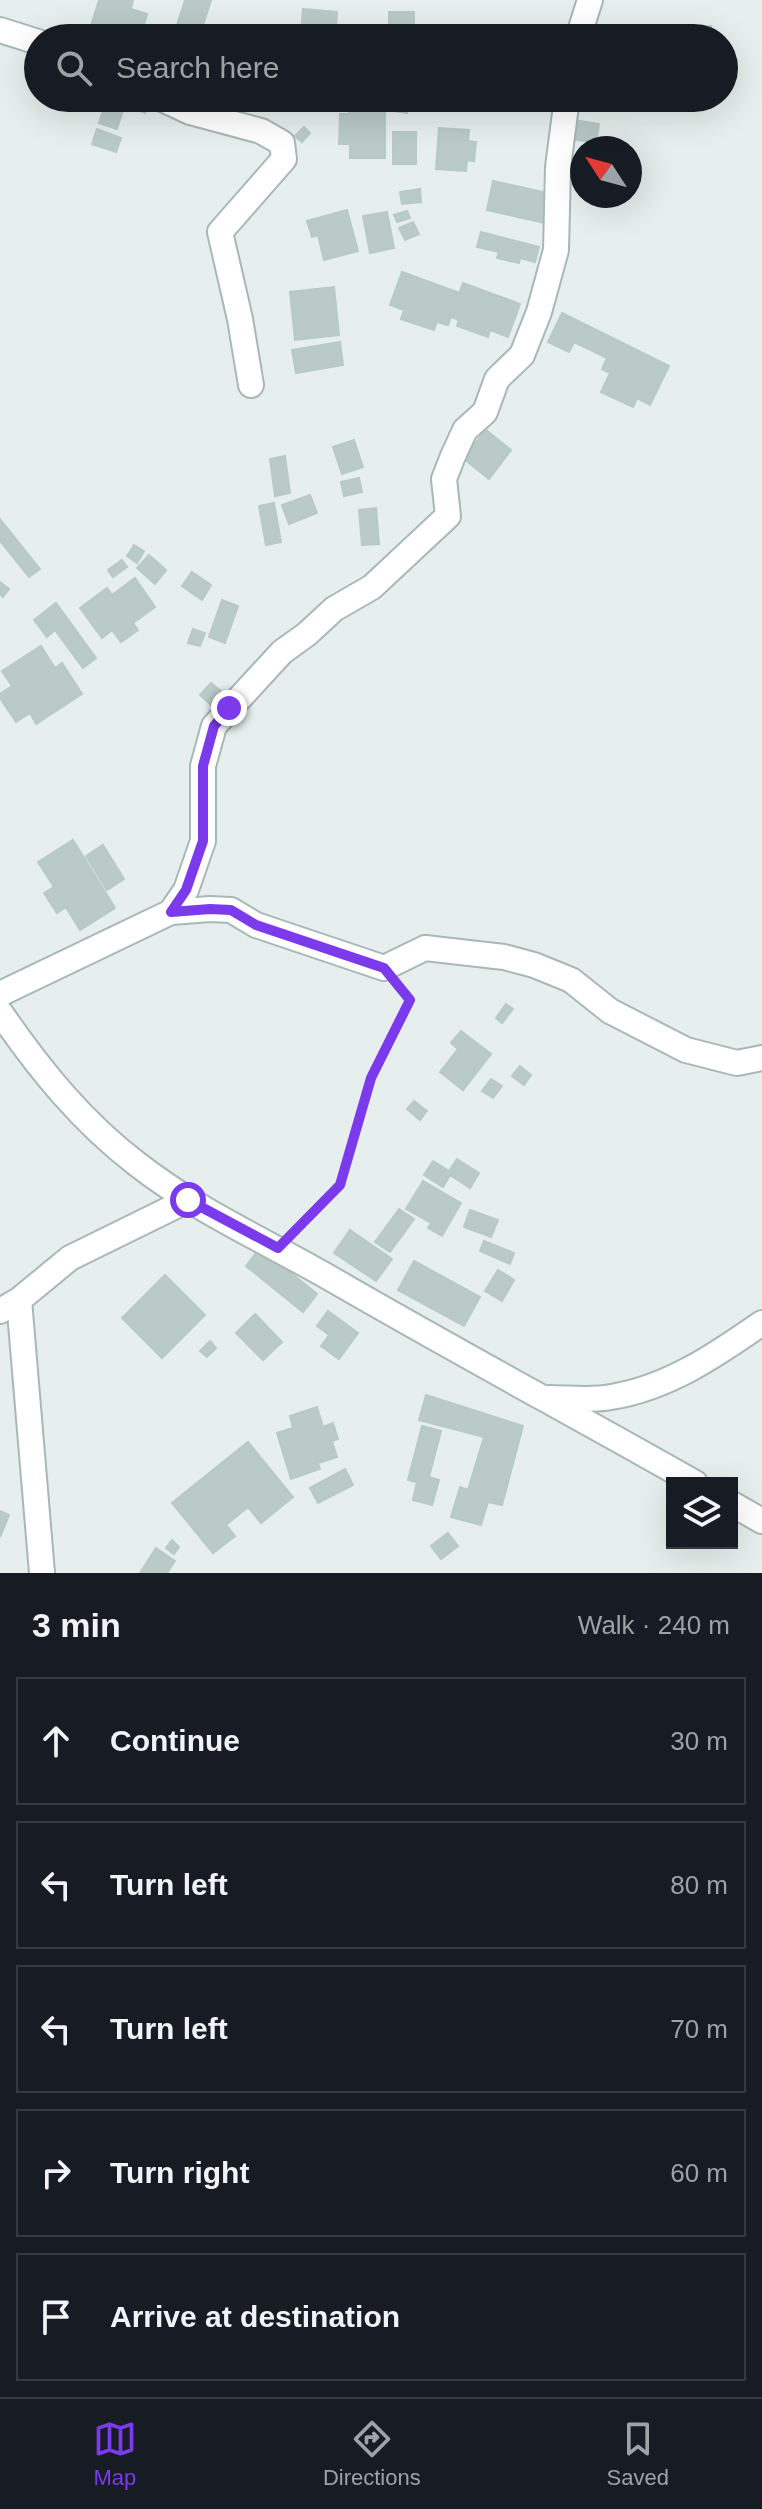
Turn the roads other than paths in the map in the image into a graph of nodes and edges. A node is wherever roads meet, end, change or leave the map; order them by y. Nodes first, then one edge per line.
1 (590, 0) edge
2 (582, 24) edge
3 (0, 30) edge
4 (24, 38) edge
5 (190, 112) edge
6 (565, 112) edge
7 (251, 385) dead end
8 (171, 912) junction
9 (0, 994) edge
10 (0, 1012) edge
11 (762, 1058) edge
12 (188, 1200) junction
13 (9, 1306) edge
14 (762, 1323) edge
15 (546, 1398) junction
16 (684, 1477) edge
17 (738, 1507) edge
18 (762, 1521) edge
19 (42, 1573) edge

1 - 2 street
3 - 4 street
5 - 7 street
6 - 8 street
8 - 9 street
8 - 11 street
10 - 12 street
12 - 13 street
12 - 15 street
13 - 19 street
14 - 15 street
15 - 16 street
17 - 18 street

